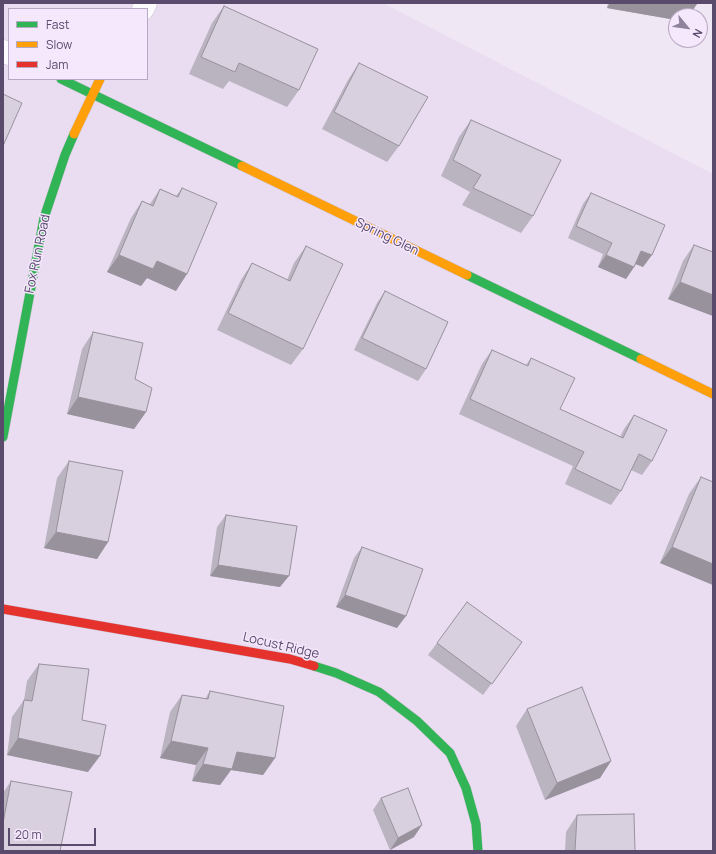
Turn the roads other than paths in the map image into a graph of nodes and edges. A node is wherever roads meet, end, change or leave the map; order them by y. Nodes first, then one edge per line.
1 (63, 80) edge
2 (99, 80) edge
3 (92, 93) junction
4 (713, 394) edge
5 (3, 437) edge
6 (3, 609) edge
7 (478, 851) edge

1 - 3 street, Spring Glen
2 - 3 street, Fox Run Road
3 - 4 street, Spring Glen
3 - 5 street, Fox Run Road
6 - 7 street, Locust Ridge

